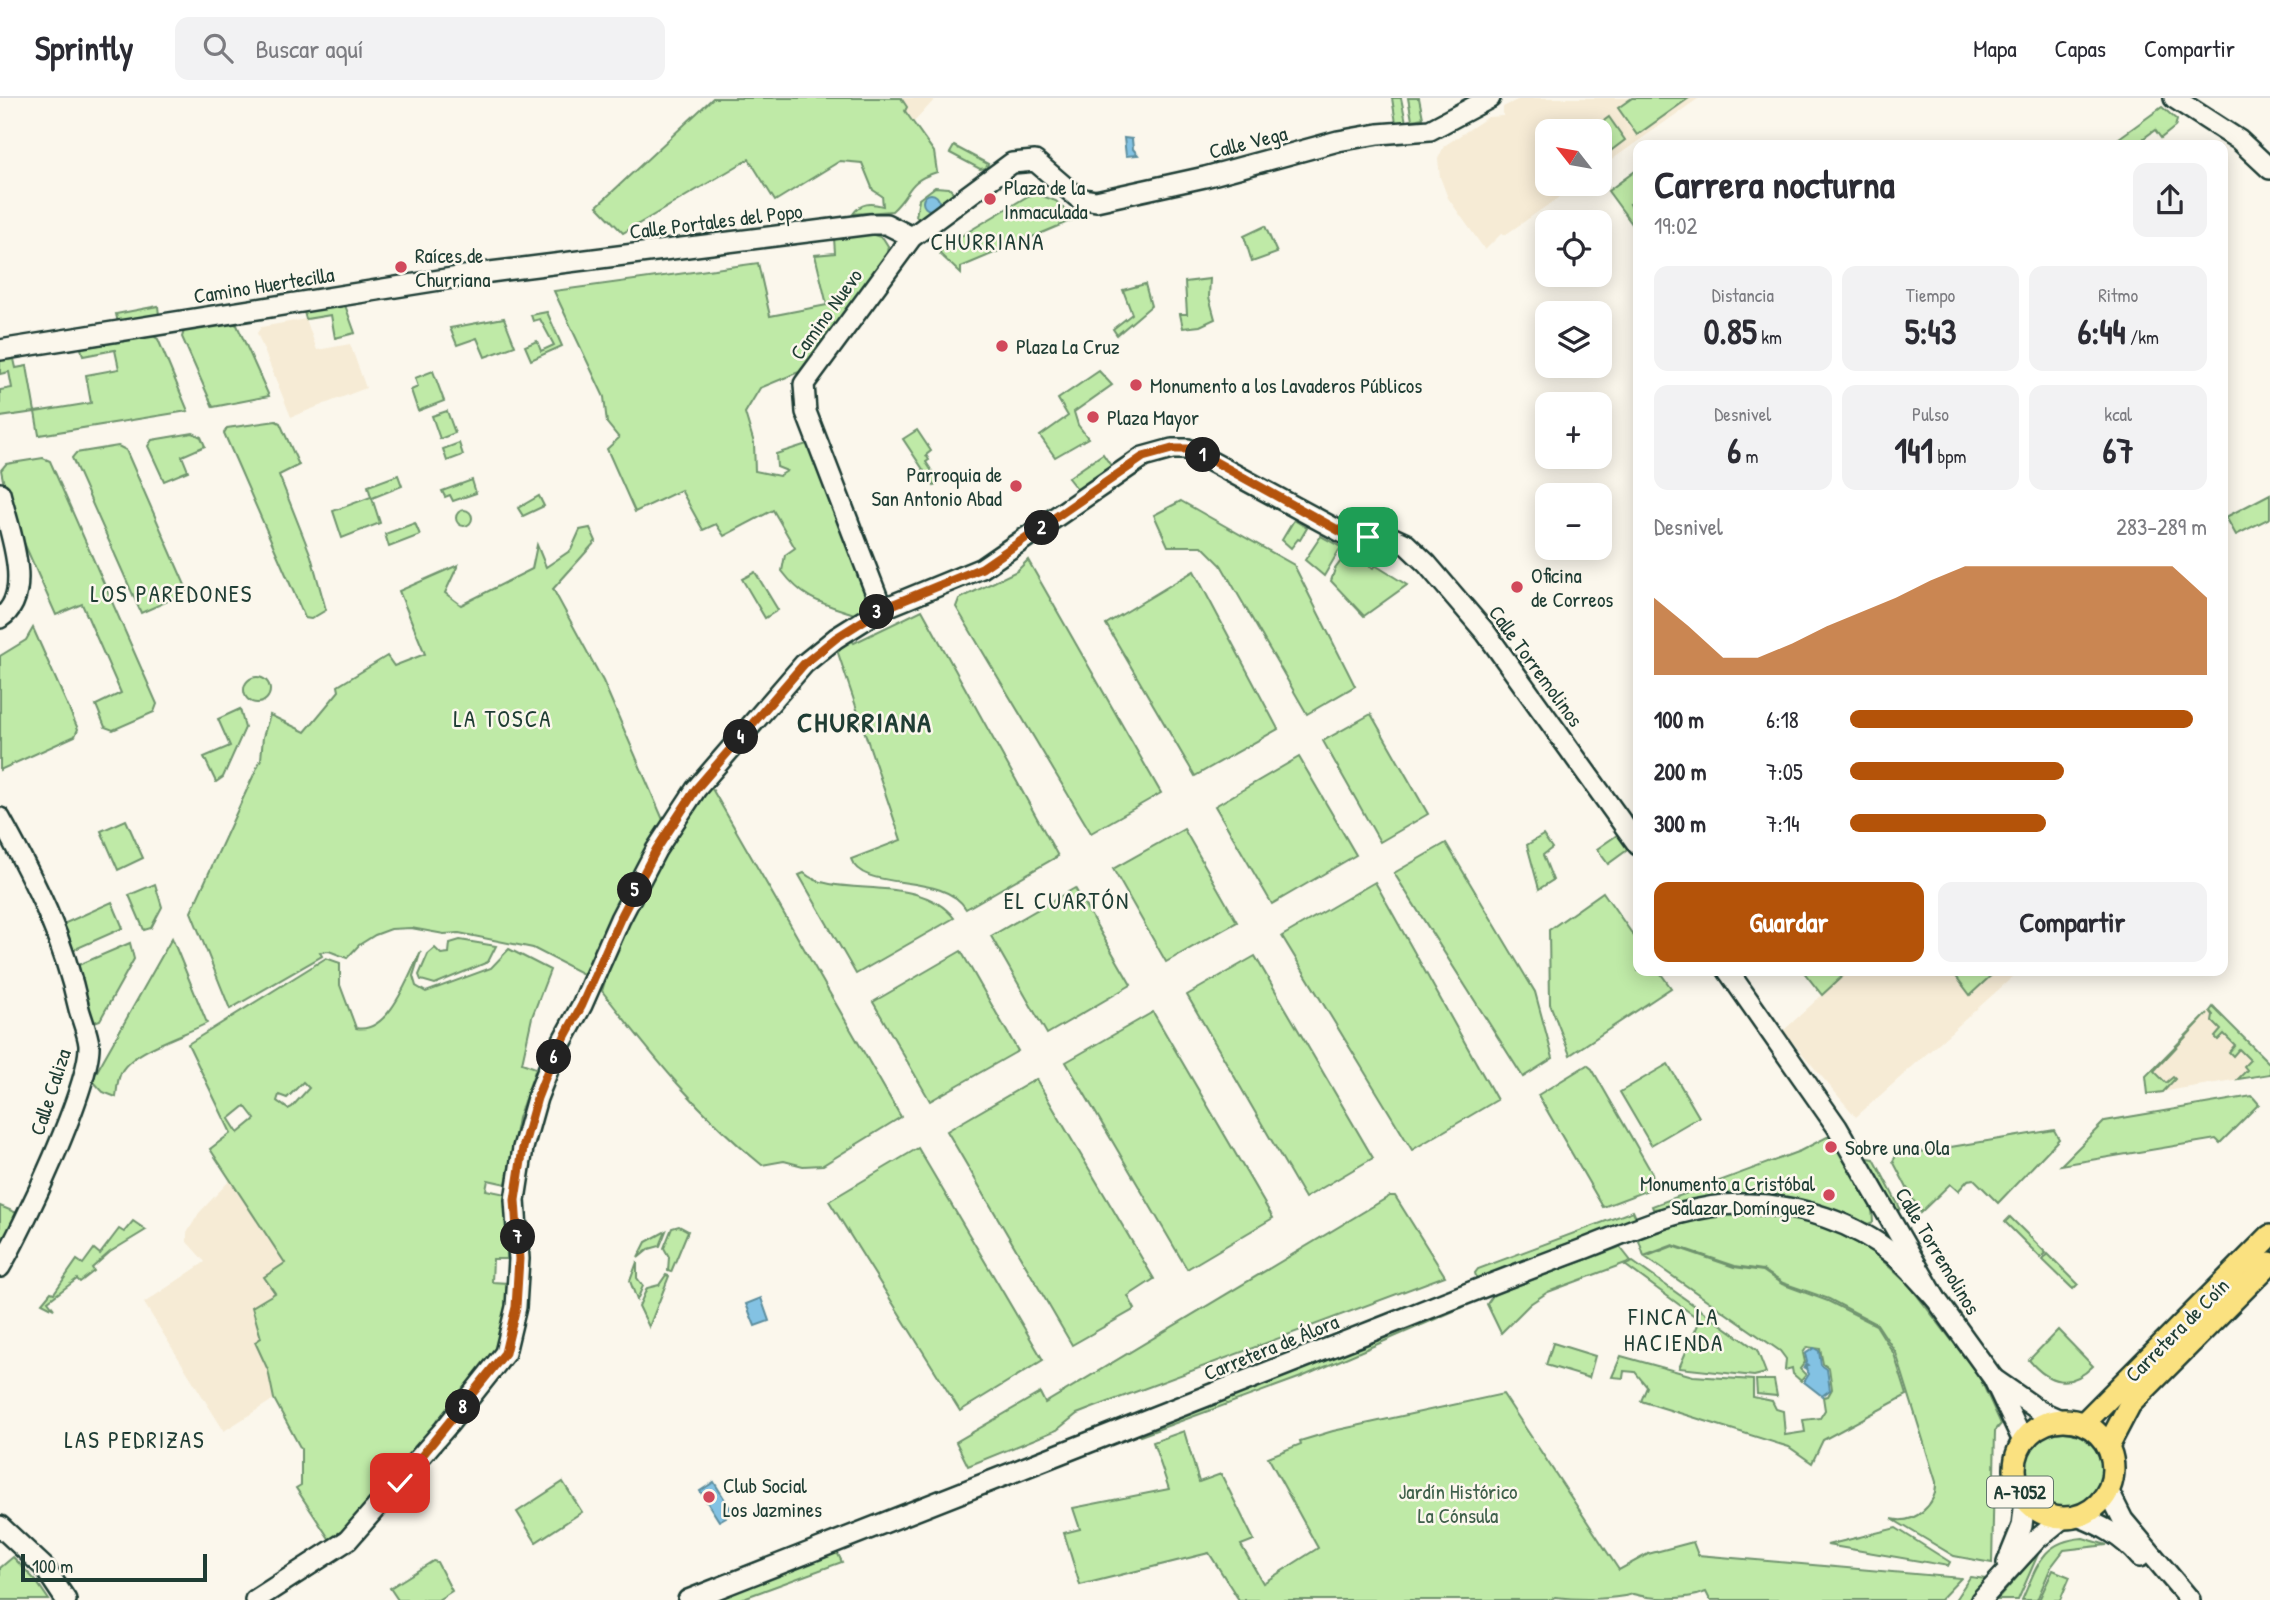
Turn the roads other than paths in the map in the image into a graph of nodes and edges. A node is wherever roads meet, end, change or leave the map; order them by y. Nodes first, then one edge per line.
1 (1490, 98) edge
2 (2174, 98) edge
3 (2270, 169) edge
4 (906, 233) junction
5 (536, 267) joint
6 (0, 350) edge
7 (0, 493) edge
8 (882, 609) junction
9 (0, 618) edge
10 (0, 818) edge
11 (1633, 838) edge
12 (1731, 976) edge
13 (1874, 1190) junction
14 (2270, 1236) edge
15 (1877, 1244) junction
16 (2270, 1263) edge
17 (0, 1267) edge
18 (1936, 1299) junction
19 (1993, 1378) junction
20 (2058, 1419) junction
21 (2084, 1423) junction
22 (2023, 1441) junction
23 (2108, 1446) junction
24 (2108, 1490) junction
25 (2025, 1500) junction
26 (2070, 1518) junction
27 (0, 1525) edge
28 (2003, 1574) junction
29 (66, 1600) edge
30 (255, 1600) edge
31 (688, 1600) edge
32 (1981, 1600) edge
33 (2175, 1600) edge
34 (2190, 1600) edge

1 - 4 street, Calle Vega
2 - 3 street
4 - 5 street, Calle Portales del Popo
4 - 8 street, Camino Nuevo
5 - 6 street, Camino Huertecilla
7 - 9 street
8 - 11 street, Calle Torremolinos
8 - 30 street
10 - 17 street, Calle Caliza
12 - 13 street, Calle Torremolinos
13 - 15 street
13 - 18 street, Calle Torremolinos
14 - 21 main road, Carretera de Coín
15 - 18 street, Carretera de Álora
15 - 31 street, Carretera de Álora
16 - 23 main road
18 - 19 street, Calle Torremolinos
19 - 20 street, Calle Torremolinos
19 - 22 street, Calle Torremolinos
20 - 21 main road
20 - 22 main road
21 - 23 main road
22 - 25 main road, A-7052
23 - 24 main road
24 - 26 main road, A-7052
24 - 34 street
25 - 26 main road, A-7052
25 - 28 street
26 - 28 street
26 - 33 street
27 - 29 street
28 - 32 street

